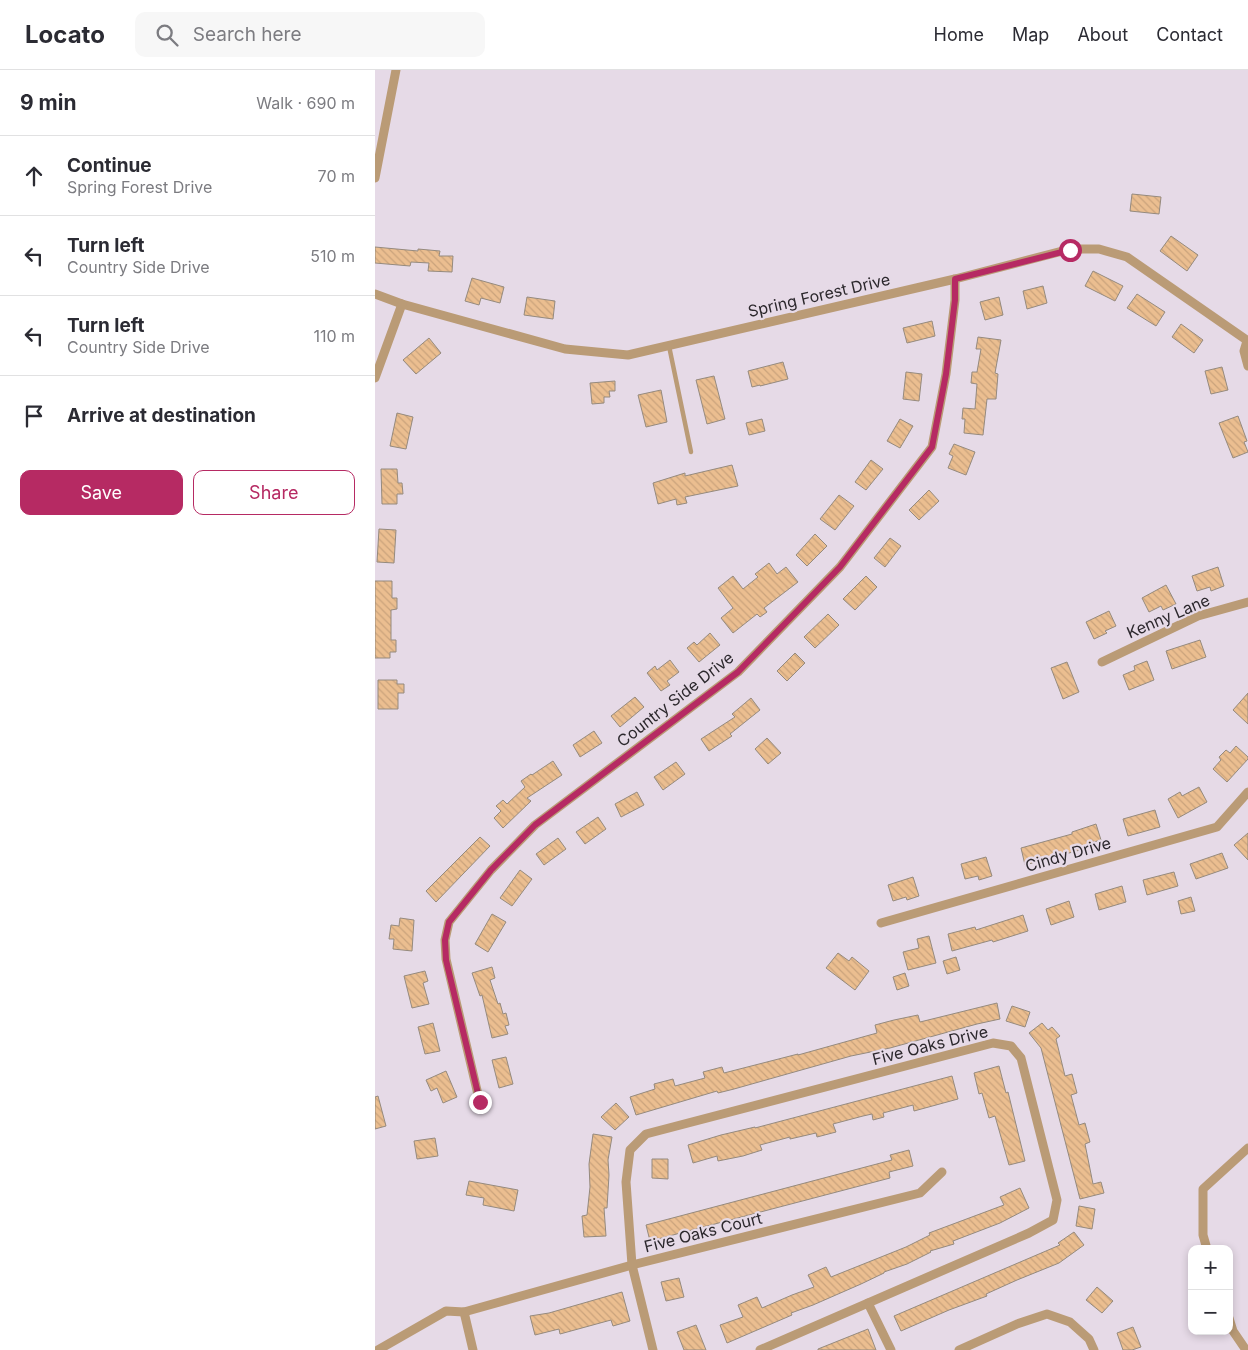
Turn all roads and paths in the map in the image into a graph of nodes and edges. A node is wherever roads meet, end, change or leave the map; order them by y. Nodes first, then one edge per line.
1 (396, 70) edge
2 (375, 178) edge
3 (955, 279) junction
4 (375, 294) edge
5 (402, 304) junction
6 (1248, 341) edge
7 (669, 346) junction
8 (1248, 366) edge
9 (375, 378) edge
10 (691, 452) dead end
11 (1248, 602) edge
12 (1102, 662) dead end
13 (1248, 792) edge
14 (881, 923) dead end
15 (480, 1102) dead end
16 (1248, 1148) edge
17 (942, 1172) dead end
18 (1206, 1245) edge
19 (632, 1266) junction
20 (869, 1303) junction
21 (464, 1312) junction
22 (1233, 1331) edge
23 (378, 1350) edge
24 (473, 1350) edge
25 (653, 1350) edge
26 (759, 1350) edge
27 (891, 1350) edge
28 (959, 1350) edge
29 (1094, 1350) edge
30 (1246, 1350) edge

1 - 2 street
3 - 6 street, Spring Forest Drive
3 - 7 street, Spring Forest Drive
3 - 15 street, Country Side Drive
4 - 5 street, Spring Forest Drive
5 - 7 street, Spring Forest Drive
5 - 9 street
6 - 8 street
7 - 10 lane
11 - 12 street, Kenny Lane
13 - 14 street, Cindy Drive
16 - 18 street
17 - 19 street, Five Oaks Court
19 - 20 street, Five Oaks Drive
19 - 21 street, Five Oaks Court
19 - 25 street, Five Oaks Drive
20 - 26 street, Five Oaks Drive
20 - 27 street
21 - 23 street, Five Oaks Court
21 - 24 street
22 - 30 street
28 - 29 street

